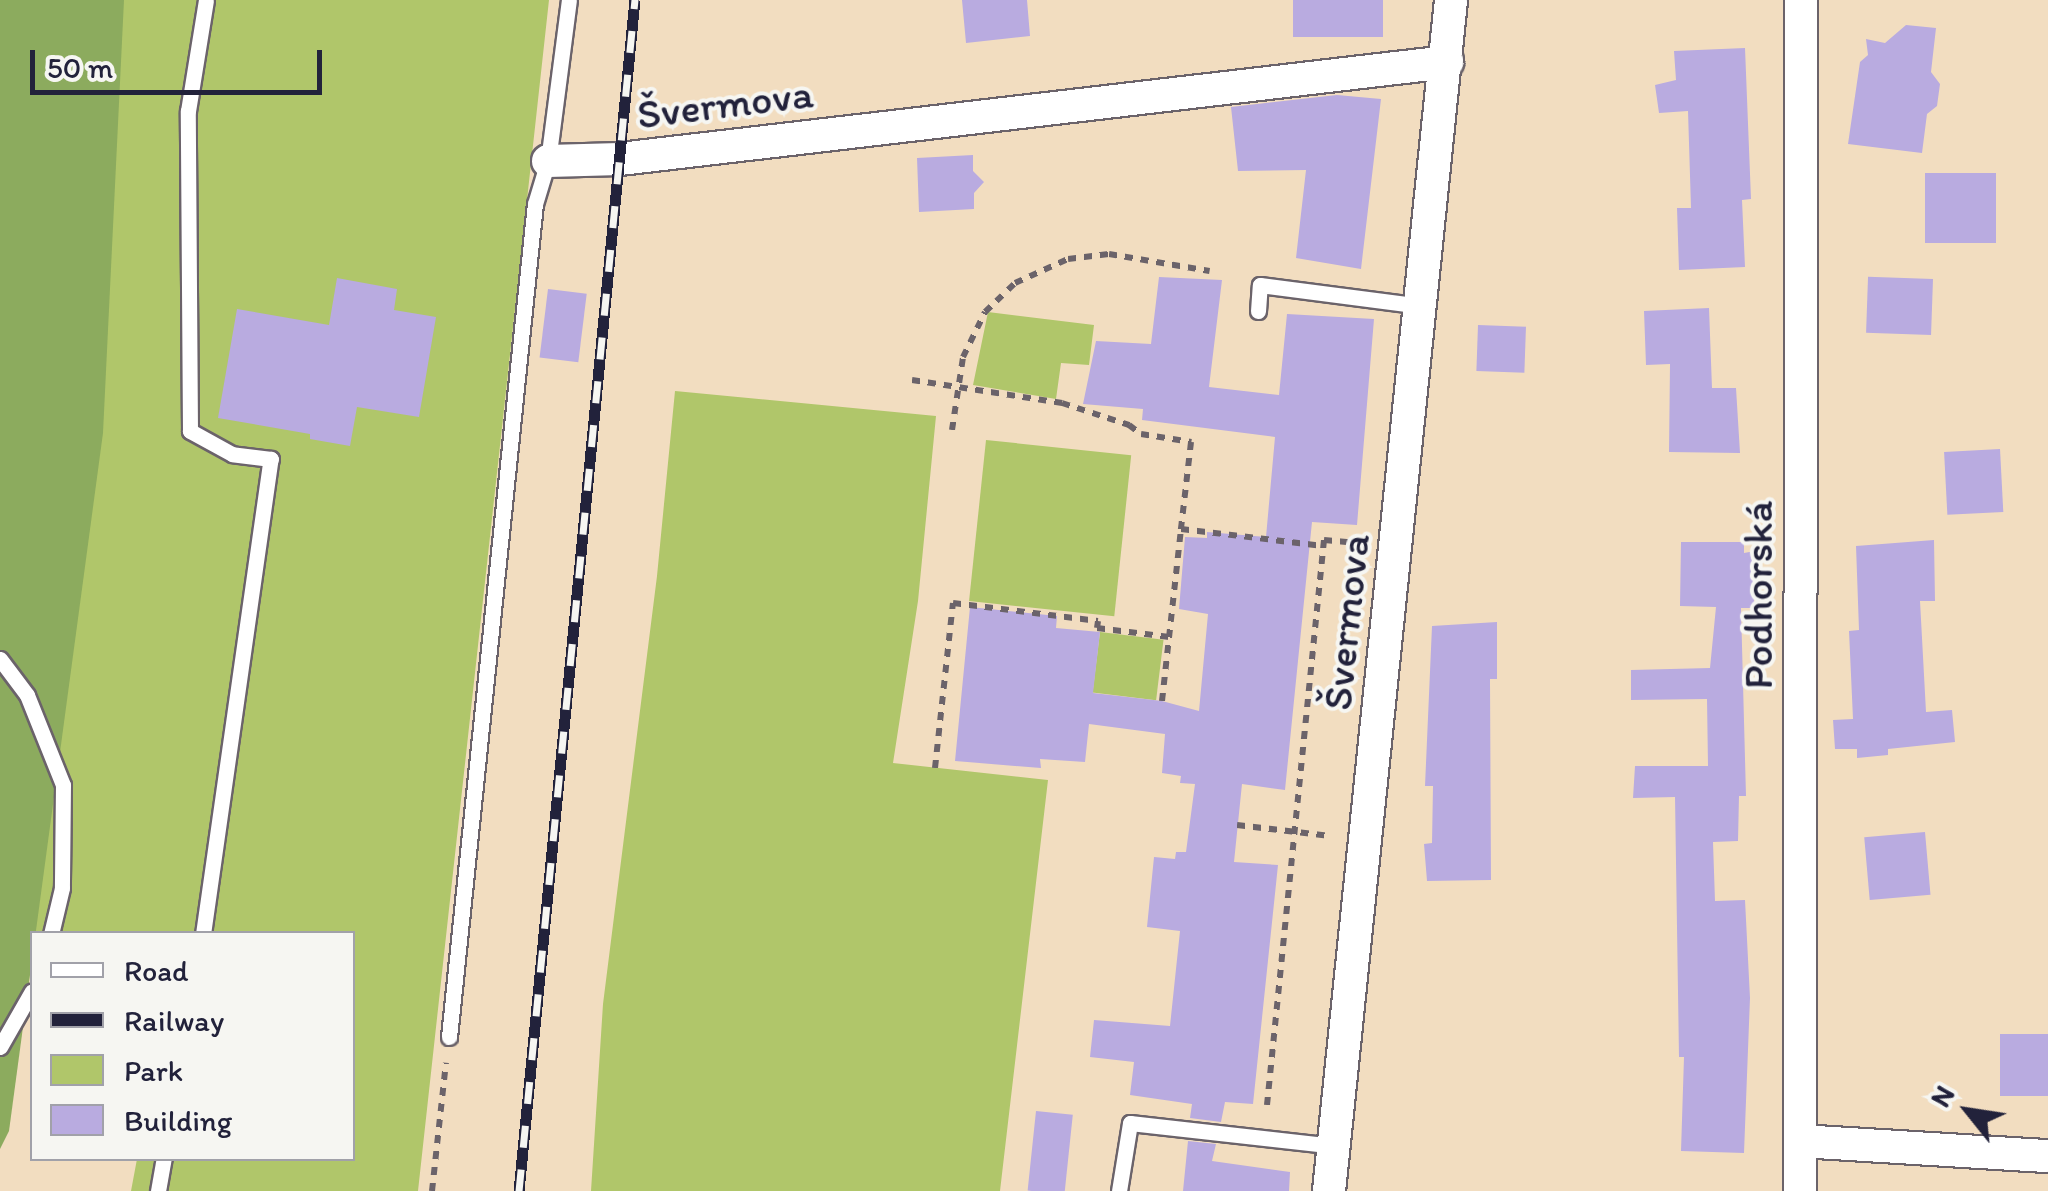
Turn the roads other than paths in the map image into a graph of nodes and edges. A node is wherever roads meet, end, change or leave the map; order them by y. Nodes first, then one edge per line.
1 (206, 0) edge
2 (568, 0) edge
3 (1451, 0) edge
4 (1801, 0) edge
5 (1447, 62) junction
6 (548, 162) junction
7 (1422, 306) junction
8 (1258, 312) dead end
9 (0, 659) edge
10 (52, 931) edge
11 (203, 931) edge
12 (30, 994) edge
13 (449, 1037) road end
14 (0, 1047) edge
15 (1800, 1141) junction
16 (1334, 1146) junction
17 (2048, 1156) edge
18 (163, 1161) edge
19 (158, 1191) edge
20 (1119, 1191) edge
21 (1329, 1191) edge
22 (1800, 1191) edge

1 - 11 lane
2 - 6 lane
3 - 5 street, Švermova
4 - 15 street, Podhorská
5 - 6 street, Švermova
5 - 7 street, Švermova
6 - 13 lane
7 - 8 lane
7 - 16 street, Švermova
9 - 10 lane
12 - 14 lane
15 - 17 street
15 - 22 street, Podhorská
16 - 20 lane
16 - 21 street, Švermova
18 - 19 lane

